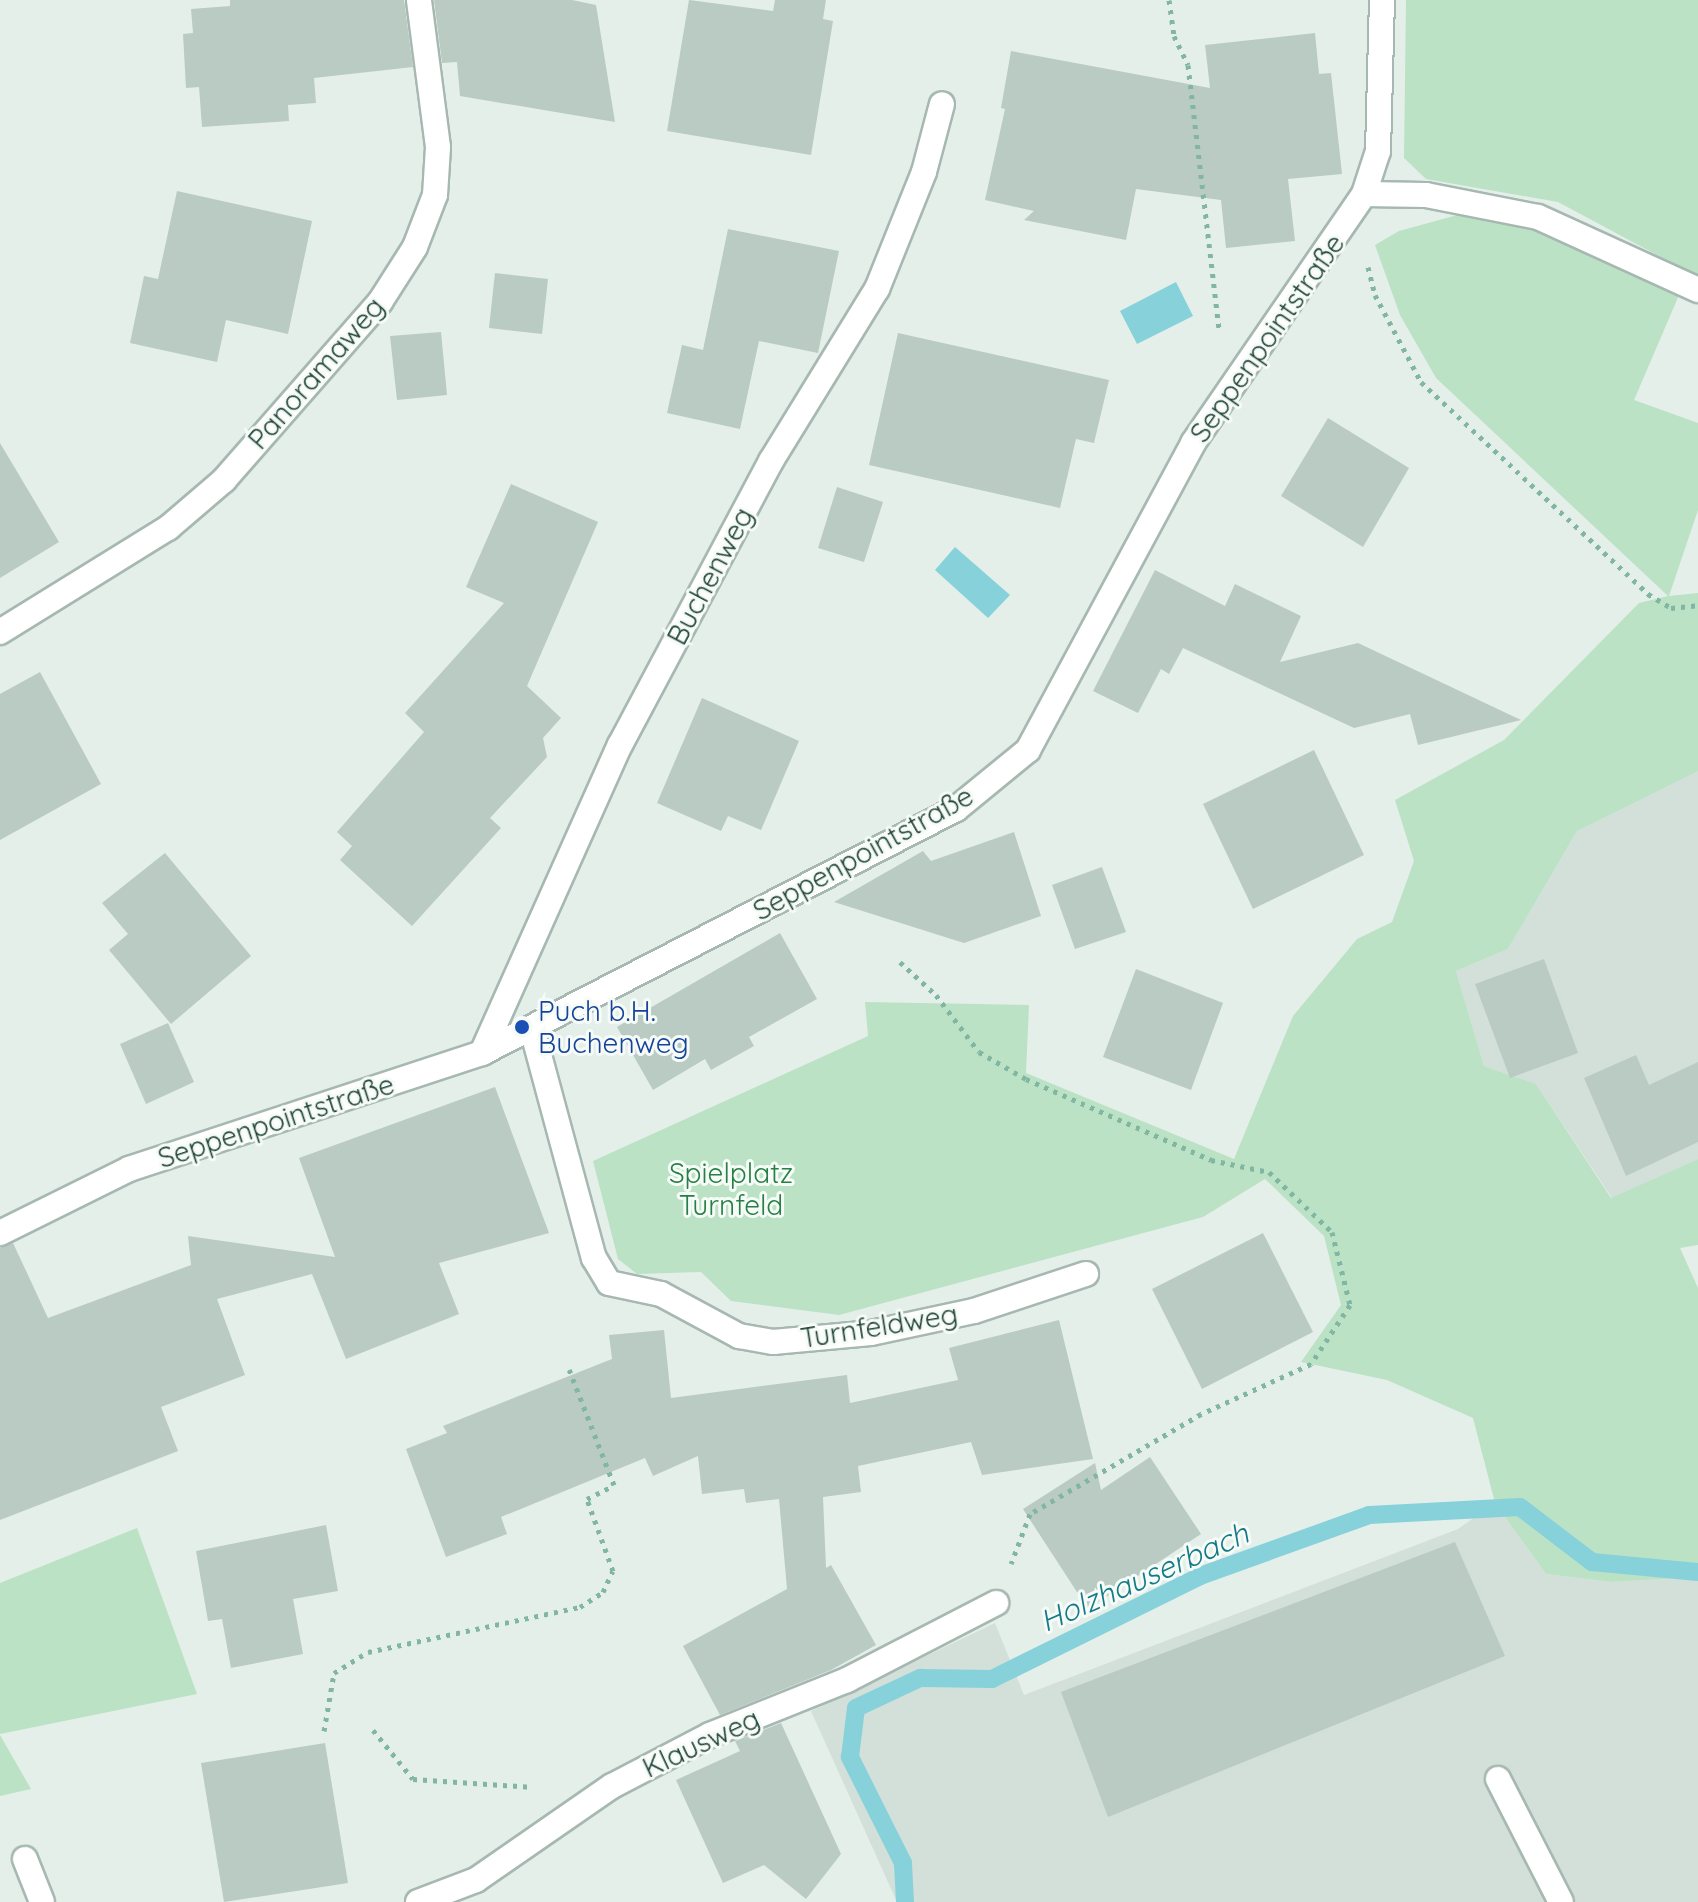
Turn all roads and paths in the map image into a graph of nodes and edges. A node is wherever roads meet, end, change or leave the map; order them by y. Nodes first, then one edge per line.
1 (419, 0) edge
2 (1169, 0) edge
3 (1382, 0) edge
4 (942, 104) dead end
5 (1364, 194) junction
6 (1344, 227) junction
7 (1698, 290) edge
8 (1244, 367) junction
9 (1698, 605) edge
10 (0, 632) edge
11 (900, 962) dead end
12 (532, 1029) junction
13 (482, 1053) junction
14 (0, 1233) edge
15 (1086, 1274) dead end
16 (569, 1369) dead end
17 (996, 1603) joint
18 (373, 1730) dead end
19 (324, 1731) dead end
20 (1498, 1779) dead end
21 (550, 1833) junction
22 (25, 1859) dead end
23 (42, 1902) edge
24 (418, 1902) edge
25 (1561, 1902) edge

1 - 10 street, Panoramaweg
2 - 8 path
3 - 5 street, Seppenpointstraße
4 - 13 street, Buchenweg
5 - 6 street, Seppenpointstraße
5 - 7 street
6 - 8 street, Seppenpointstraße
6 - 9 path
8 - 12 street, Seppenpointstraße
11 - 17 path
12 - 13 street, Seppenpointstraße
12 - 15 street, Turnfeldweg
13 - 14 street, Seppenpointstraße
16 - 19 path
17 - 21 street, Klausweg
18 - 21 path
20 - 25 street
21 - 24 street, Klausweg
22 - 23 street

